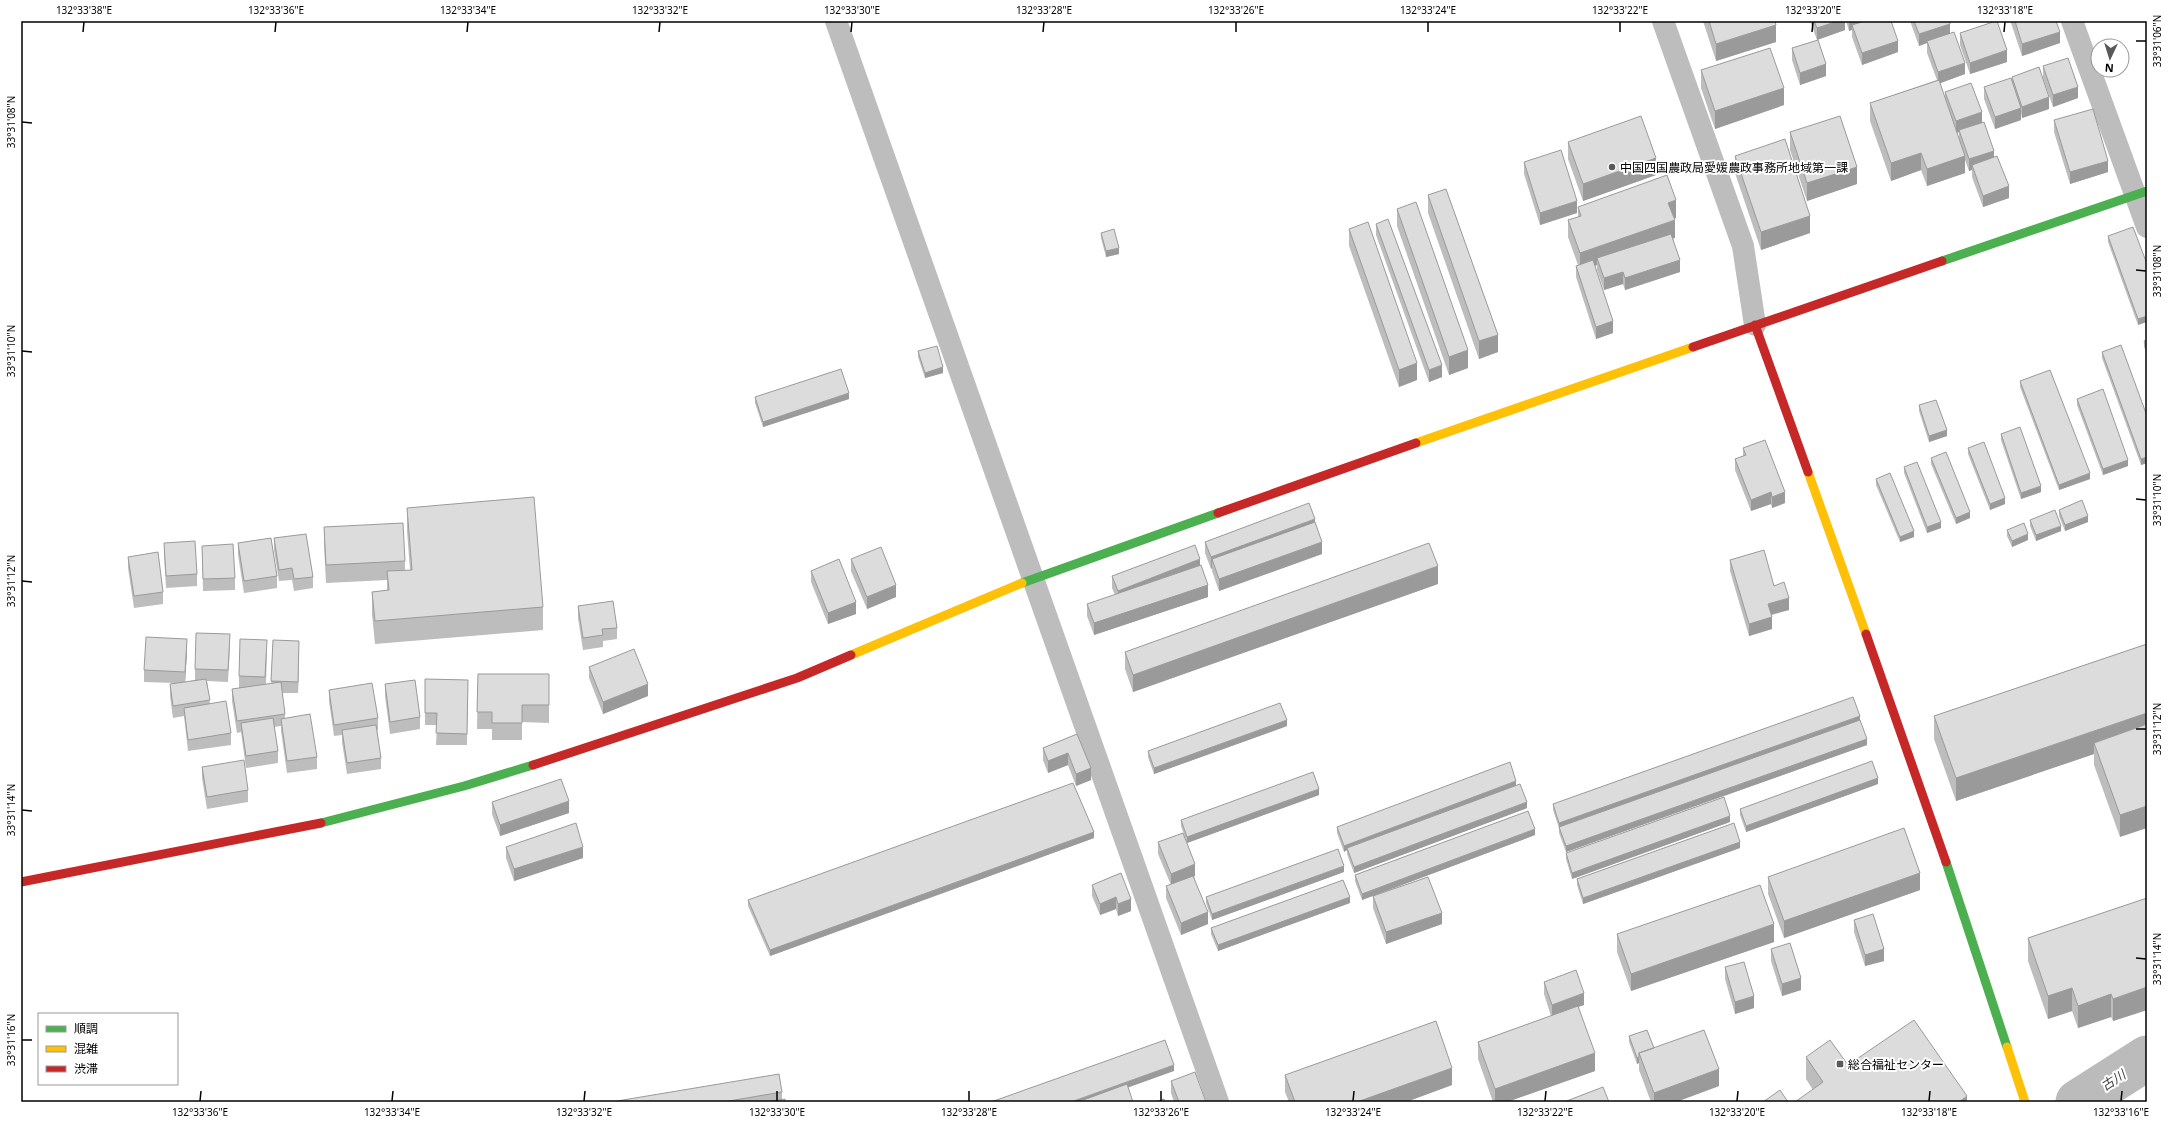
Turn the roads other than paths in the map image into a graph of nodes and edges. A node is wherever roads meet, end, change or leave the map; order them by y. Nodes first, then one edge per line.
1 (836, 21) edge
2 (1664, 21) edge
3 (2072, 21) edge
4 (2141, 193) edge
5 (2147, 227) edge
6 (1754, 326) junction
7 (1033, 578) junction
8 (21, 882) edge
9 (1218, 1102) edge
10 (2025, 1102) edge

1 - 7 street
2 - 6 street
3 - 4 street
4 - 5 street
4 - 6 street
6 - 7 street
6 - 10 street
7 - 8 street
7 - 9 street

